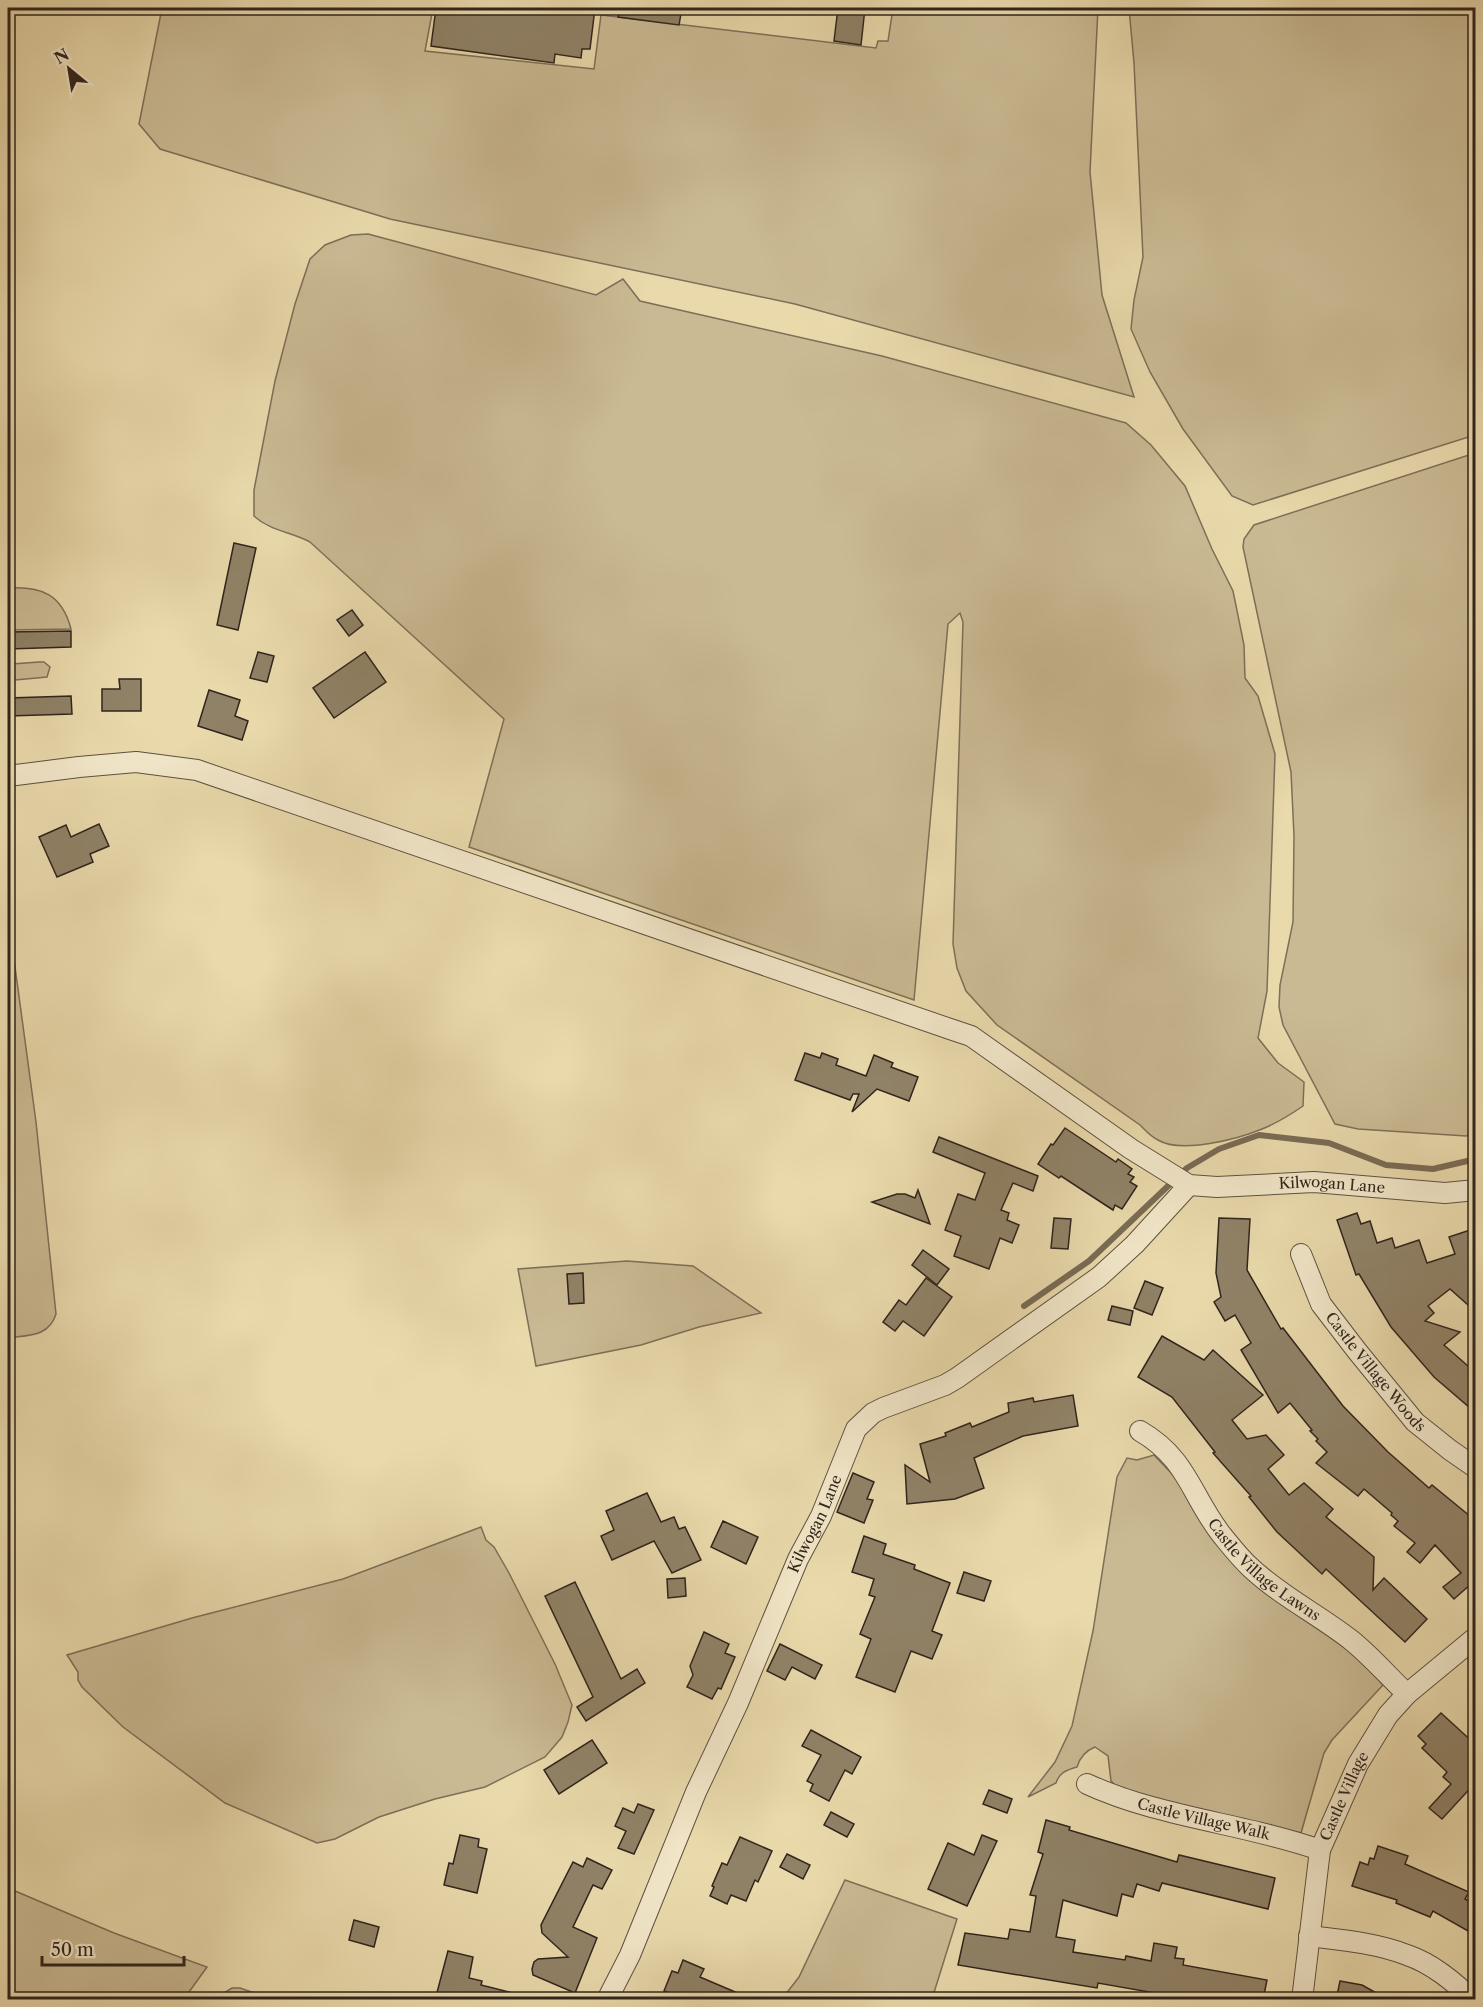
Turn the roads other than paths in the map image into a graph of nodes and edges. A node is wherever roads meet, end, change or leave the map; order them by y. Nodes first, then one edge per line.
1 (8, 776) edge
2 (1186, 1183) junction
3 (1476, 1190) edge
4 (1301, 1254) dead end
5 (1140, 1431) dead end
6 (1476, 1468) edge
7 (1476, 1637) edge
8 (1407, 1694) junction
9 (1087, 1784) dead end
10 (1320, 1850) junction
11 (1310, 1936) junction
12 (608, 2000) edge
13 (1302, 2000) edge
14 (1472, 2000) edge

1 - 2 street
2 - 3 street, Kilwogan Lane
2 - 12 street, Kilwogan Lane
4 - 6 street, Castle Village Woods
5 - 8 street, Castle Village Lawns
7 - 8 street, Castle Village
8 - 10 street, Castle Village
9 - 10 street, Castle Village Walk
10 - 11 street, Castle Village
11 - 13 street, Castle Village
11 - 14 street

